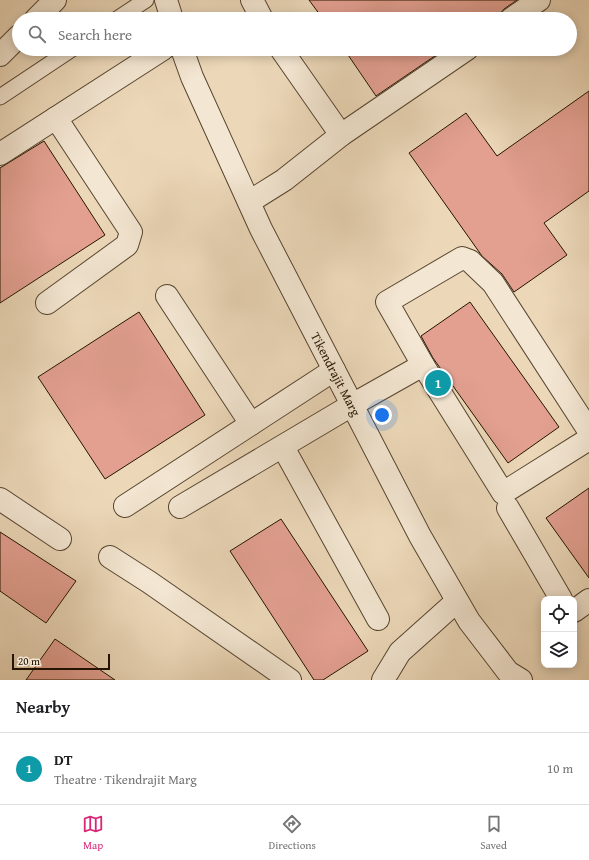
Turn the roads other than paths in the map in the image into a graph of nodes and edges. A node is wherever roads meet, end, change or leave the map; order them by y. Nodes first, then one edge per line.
1 (55, 0) edge
2 (146, 0) edge
3 (166, 0) edge
4 (252, 0) edge
5 (539, 0) edge
6 (43, 12) edge
7 (128, 12) edge
8 (170, 12) edge
9 (258, 12) edge
10 (521, 12) edge
11 (12, 43) edge
12 (0, 55) edge
13 (62, 56) edge
14 (152, 56) edge
15 (184, 56) edge
16 (286, 56) edge
17 (457, 56) edge
18 (0, 97) edge
19 (56, 118) junction
20 (341, 135) junction
21 (0, 154) edge
22 (249, 202) junction
23 (167, 296) dead end
24 (47, 303) dead end
25 (423, 365) junction
26 (334, 370) junction
27 (352, 405) junction
28 (251, 424) junction
29 (589, 431) edge
30 (589, 439) edge
31 (283, 447) junction
32 (0, 499) edge
33 (125, 506) dead end
34 (180, 507) dead end
35 (508, 508) dead end
36 (60, 539) dead end
37 (110, 557) dead end
38 (559, 596) edge
39 (589, 600) edge
40 (457, 601) junction
41 (577, 610) edge
42 (378, 619) dead end
43 (290, 680) edge
44 (383, 680) edge
45 (521, 680) edge

1 - 6 street
2 - 7 lane
3 - 8 street
4 - 9 street
5 - 10 street
11 - 12 street
13 - 18 lane
14 - 19 street
15 - 22 street, Tikendrajit Marg
16 - 20 street
17 - 20 street
19 - 21 street
19 - 24 street
20 - 22 street
22 - 26 street, Tikendrajit Marg
23 - 28 street
25 - 27 street
25 - 29 street
25 - 30 street
26 - 27 street, Tikendrajit Marg
26 - 28 street
27 - 31 street
27 - 40 street, Tikendrajit Marg
28 - 33 street
31 - 34 street
31 - 42 street
32 - 36 street
35 - 38 street
37 - 43 street
39 - 41 street
40 - 44 street
40 - 45 street, Tikendrajit Marg

